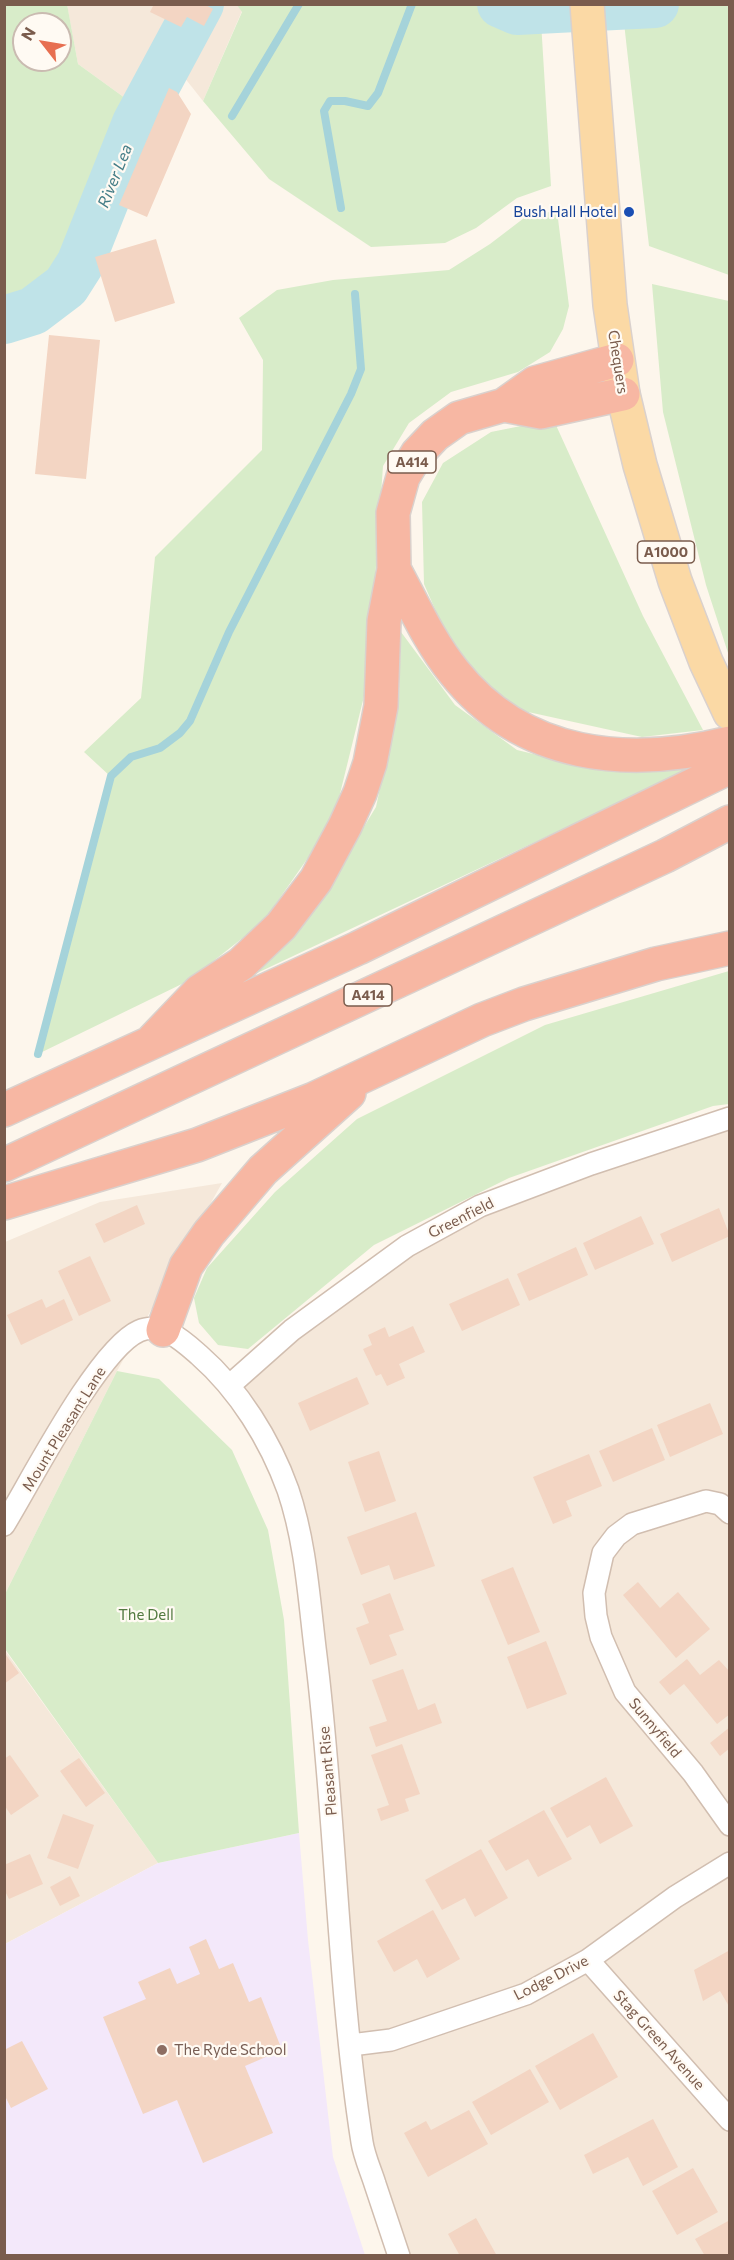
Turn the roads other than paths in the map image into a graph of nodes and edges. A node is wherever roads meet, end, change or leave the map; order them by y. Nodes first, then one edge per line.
1 (587, 4) edge
2 (617, 360) junction
3 (623, 394) junction
4 (504, 405) junction
5 (393, 569) junction
6 (727, 709) edge
7 (729, 743) edge
8 (729, 767) edge
9 (729, 822) edge
10 (729, 948) edge
11 (153, 1040) junction
12 (372, 1072) junction
13 (4, 1110) edge
14 (729, 1118) edge
15 (4, 1165) edge
16 (4, 1203) edge
17 (162, 1330) junction
18 (230, 1385) junction
19 (729, 1514) edge
20 (4, 1525) edge
21 (729, 1825) edge
22 (729, 1863) edge
23 (588, 1960) junction
24 (351, 2046) junction
25 (729, 2120) edge
26 (399, 2256) edge

1 - 2 main road, Chequers / A1000
2 - 3 main road, Chequers / A1000
2 - 4 highway, A414
3 - 4 highway, A414
3 - 6 main road, Chequers / A1000
4 - 5 highway, A414
5 - 7 highway, A414
5 - 11 highway, A414
8 - 11 highway, A414
9 - 15 highway, A414
10 - 12 highway
11 - 13 highway, A414
12 - 16 highway
12 - 17 highway
14 - 18 street, Greenfield
17 - 18 street, Pleasant Rise
17 - 20 street, Mount Pleasant Lane
18 - 24 street, Pleasant Rise
19 - 21 street, Sunnyfield
22 - 23 street, Lodge Drive
23 - 24 street, Lodge Drive
23 - 25 street, Stag Green Avenue
24 - 26 street, Pleasant Rise

